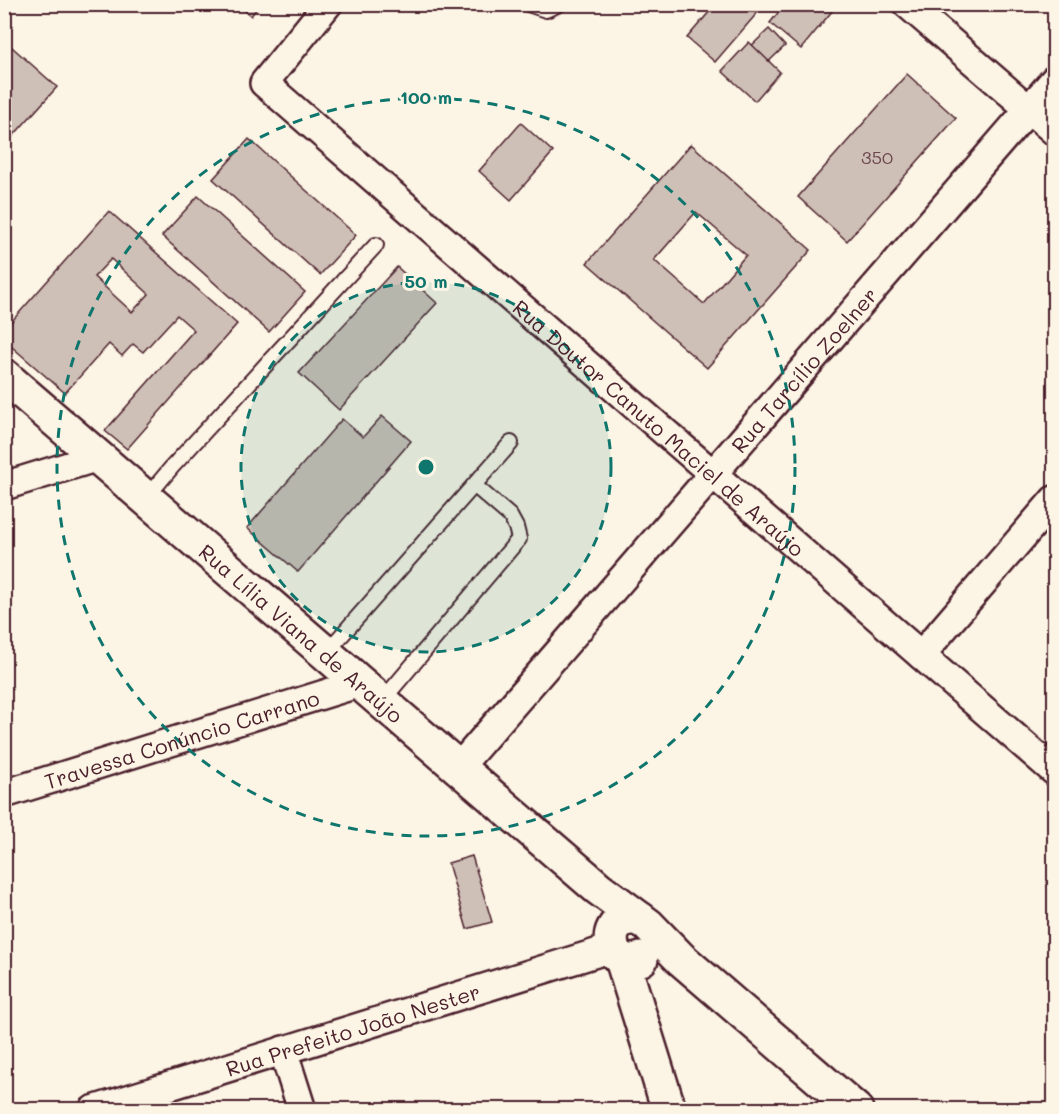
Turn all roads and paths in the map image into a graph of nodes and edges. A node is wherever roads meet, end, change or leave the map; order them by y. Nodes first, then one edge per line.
1 (328, 4) edge
2 (528, 4) edge
3 (559, 4) edge
4 (907, 4) edge
5 (1054, 80) edge
6 (1029, 109) junction
7 (1054, 131) edge
8 (376, 245) dead end
9 (4, 376) edge
10 (512, 443) dead end
11 (98, 457) junction
12 (712, 475) junction
13 (474, 485) junction
14 (4, 486) edge
15 (146, 498) junction
16 (1054, 500) edge
17 (326, 653) junction
18 (921, 655) junction
19 (371, 692) junction
20 (459, 767) junction
21 (1054, 771) edge
22 (4, 794) edge
23 (639, 941) junction
24 (283, 1050) junction
25 (93, 1110) edge
26 (302, 1110) edge
27 (669, 1110) edge
28 (856, 1110) edge

1 - 12 street, Rua Doutor Canuto Maciel de Araújo
2 - 3 lane
4 - 6 street
5 - 6 street, Rua Tarcílio Zoelner
6 - 7 street
6 - 12 street, Rua Tarcílio Zoelner
8 - 15 lane
9 - 11 street, Rua Lília Viana de Araújo
10 - 13 lane
11 - 14 street
11 - 15 street, Rua Lília Viana de Araújo
12 - 18 street, Rua Doutor Canuto Maciel de Araújo
12 - 20 street, Rua Tarcílio Zoelner
13 - 17 lane
13 - 19 lane
15 - 17 street, Rua Lília Viana de Araújo
16 - 18 street
17 - 19 street, Rua Lília Viana de Araújo
18 - 21 street, Rua Doutor Canuto Maciel de Araújo
19 - 20 street, Rua Lília Viana de Araújo
19 - 22 street, Travessa Conúncio Carrano
20 - 23 street, Rua Lília Viana de Araújo
23 - 24 street, Rua Prefeito João Nester
23 - 27 street
23 - 28 street, Rua Lília Viana de Araújo
24 - 25 street, Rua Prefeito João Nester
24 - 26 street

